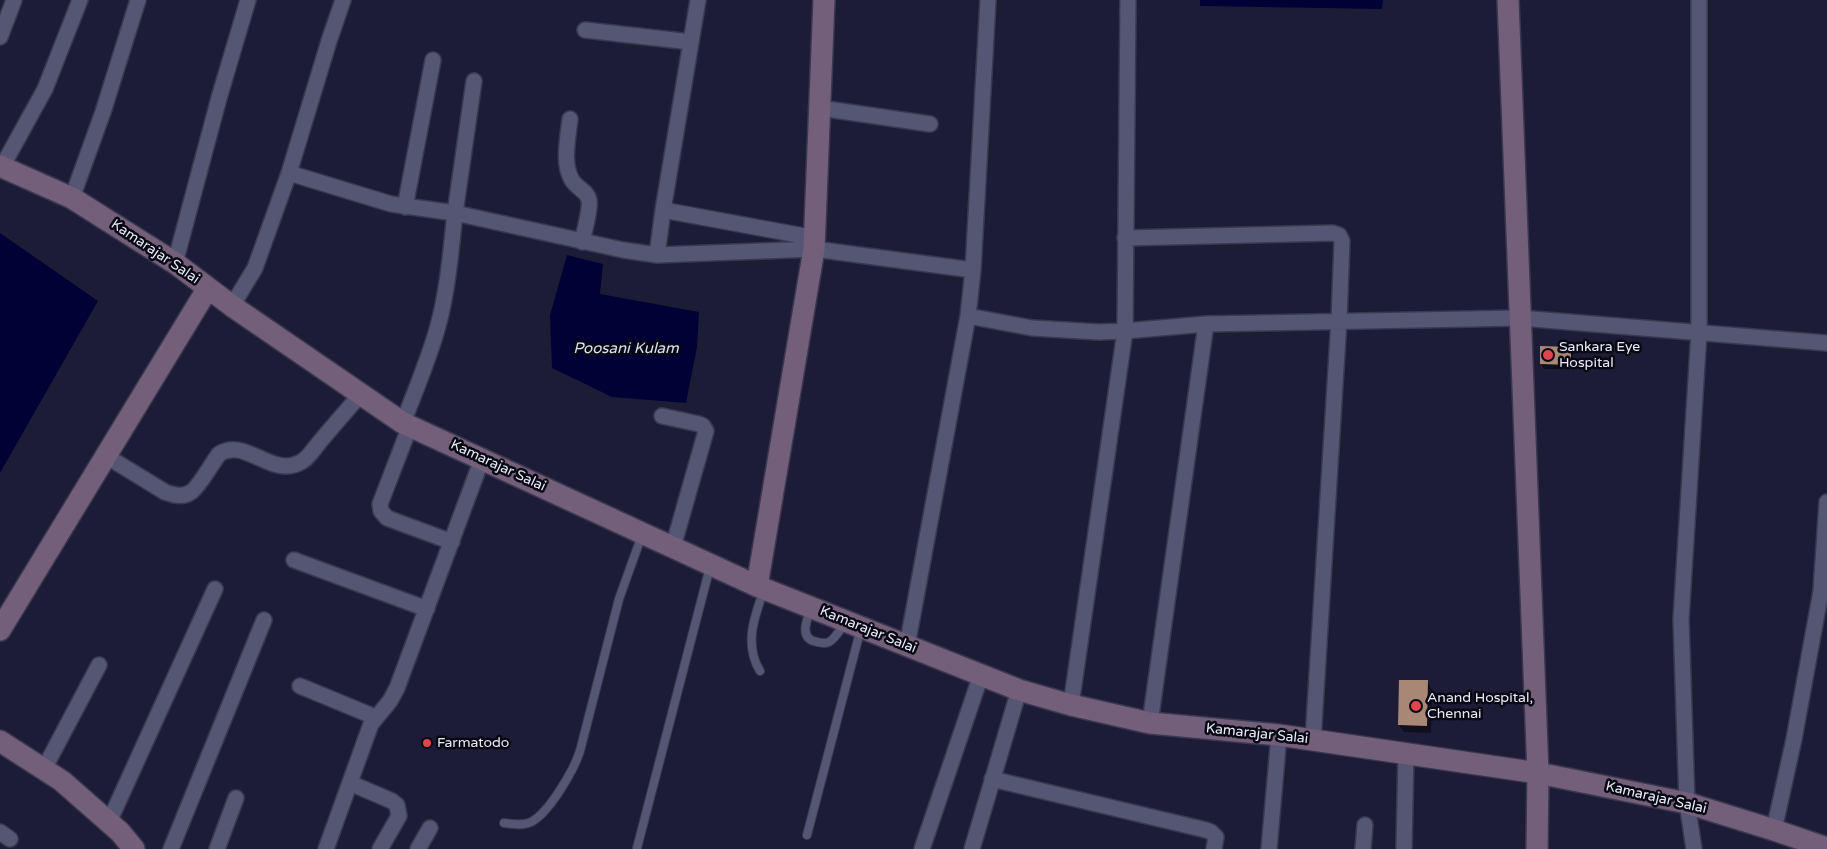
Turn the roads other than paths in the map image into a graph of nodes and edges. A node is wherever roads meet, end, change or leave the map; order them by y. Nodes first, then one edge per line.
1 (14, 0) edge
2 (80, 0) edge
3 (138, 0) edge
4 (248, 0) edge
5 (343, 0) edge
6 (698, 0) edge
7 (824, 0) edge
8 (988, 0) edge
9 (1128, 0) edge
10 (1508, 0) edge
11 (1699, 0) edge
12 (585, 30) dead end
13 (0, 37) edge
14 (691, 42) junction
15 (433, 60) dead end
16 (474, 81) dead end
17 (820, 108) junction
18 (570, 119) dead end
19 (930, 124) dead end
20 (1, 166) edge
21 (289, 173) junction
22 (72, 198) junction
23 (405, 207) junction
24 (663, 210) junction
25 (455, 213) junction
26 (741, 224) junction
27 (1124, 238) junction
28 (582, 242) junction
29 (814, 243) junction
30 (739, 252) junction
31 (657, 255) junction
32 (175, 263) junction
33 (973, 270) junction
34 (208, 288) junction
35 (232, 306) junction
36 (968, 316) junction
37 (1520, 318) junction
38 (1339, 320) junction
39 (1206, 324) junction
40 (1124, 332) junction
41 (1699, 332) junction
42 (1827, 343) edge
43 (361, 394) junction
44 (662, 416) dead end
45 (407, 425) junction
46 (106, 456) junction
47 (482, 459) junction
48 (1827, 502) edge
49 (643, 533) junction
50 (452, 542) junction
51 (674, 547) junction
52 (294, 560) dead end
53 (710, 564) junction
54 (761, 587) junction
55 (215, 589) dead end
56 (811, 607) junction
57 (427, 609) junction
58 (264, 620) dead end
59 (854, 624) junction
60 (0, 630) edge
61 (908, 646) junction
62 (99, 665) dead end
63 (760, 671) dead end
64 (980, 675) junction
65 (300, 686) dead end
66 (1019, 690) junction
67 (1071, 705) junction
68 (375, 718) junction
69 (1150, 723) junction
70 (1279, 735) junction
71 (0, 740) edge
72 (1313, 740) junction
73 (1406, 753) junction
74 (44, 769) junction
75 (1538, 773) junction
76 (992, 779) junction
77 (350, 783) junction
78 (236, 798) dead end
79 (1687, 803) junction
80 (109, 822) junction
81 (504, 823) dead end
82 (1365, 825) dead end
83 (430, 828) dead end
84 (1774, 830) junction
85 (806, 834) dead end
86 (637, 848) edge
87 (1827, 848) edge
88 (134, 849) edge
89 (170, 849) edge
90 (217, 849) edge
91 (326, 849) edge
92 (380, 849) edge
93 (418, 849) edge
94 (922, 849) edge
95 (972, 849) edge
96 (1214, 849) edge
97 (1269, 849) edge
98 (1363, 849) edge
99 (1404, 849) edge
100 (1537, 849) edge
101 (1694, 849) edge

1 - 13 street
2 - 20 street
3 - 22 street
4 - 32 street
5 - 21 street
6 - 14 street
7 - 17 street
8 - 33 street
9 - 27 street
10 - 37 street
11 - 41 street
12 - 14 street
14 - 24 street
15 - 23 street
16 - 25 street
17 - 19 street
17 - 29 street
18 - 28 street
20 - 22 street, Kamarajar Salai
21 - 23 street
21 - 35 street
22 - 32 street, Kamarajar Salai
23 - 25 street
24 - 26 street
24 - 31 street
25 - 28 street
25 - 45 street
26 - 29 street
26 - 30 street
27 - 38 street
27 - 40 street
28 - 31 street
29 - 30 street
29 - 33 street
29 - 54 street
30 - 31 street
32 - 34 street, Kamarajar Salai
33 - 36 street
34 - 35 street, Kamarajar Salai
34 - 46 street
35 - 43 street, Kamarajar Salai
36 - 40 street
36 - 61 street
37 - 38 street
37 - 41 street
37 - 75 street
38 - 39 street
38 - 72 street
39 - 40 street
39 - 69 street
40 - 67 street
41 - 42 street
41 - 79 street
43 - 45 street, Kamarajar Salai
43 - 46 street
44 - 51 street
45 - 47 street, Kamarajar Salai
45 - 50 street
46 - 60 street
47 - 49 street, Kamarajar Salai
47 - 50 street
48 - 84 street
49 - 51 street, Kamarajar Salai
49 - 81 lane
50 - 57 street
51 - 53 street, Kamarajar Salai
52 - 57 street
53 - 54 street, Kamarajar Salai
53 - 86 lane
54 - 56 street, Kamarajar Salai
54 - 63 lane
55 - 80 street
56 - 59 street, Kamarajar Salai
56 - 59 lane
57 - 68 street
58 - 89 street
59 - 61 street, Kamarajar Salai
59 - 85 lane
61 - 64 street, Kamarajar Salai
62 - 74 street
64 - 66 street, Kamarajar Salai
64 - 94 street
65 - 68 street
66 - 67 street, Kamarajar Salai
66 - 76 street
67 - 69 street, Kamarajar Salai
68 - 77 street
69 - 70 street, Kamarajar Salai
70 - 72 street, Kamarajar Salai
70 - 97 street
71 - 74 street
72 - 73 street, Kamarajar Salai
73 - 75 street, Kamarajar Salai
73 - 99 street
74 - 80 street
75 - 79 street, Kamarajar Salai
75 - 100 street
76 - 95 street
76 - 96 street
77 - 91 street
77 - 92 street
78 - 90 street
79 - 84 street, Kamarajar Salai
79 - 101 street
80 - 88 street
82 - 98 street
83 - 93 street
84 - 87 street, Kamarajar Salai

